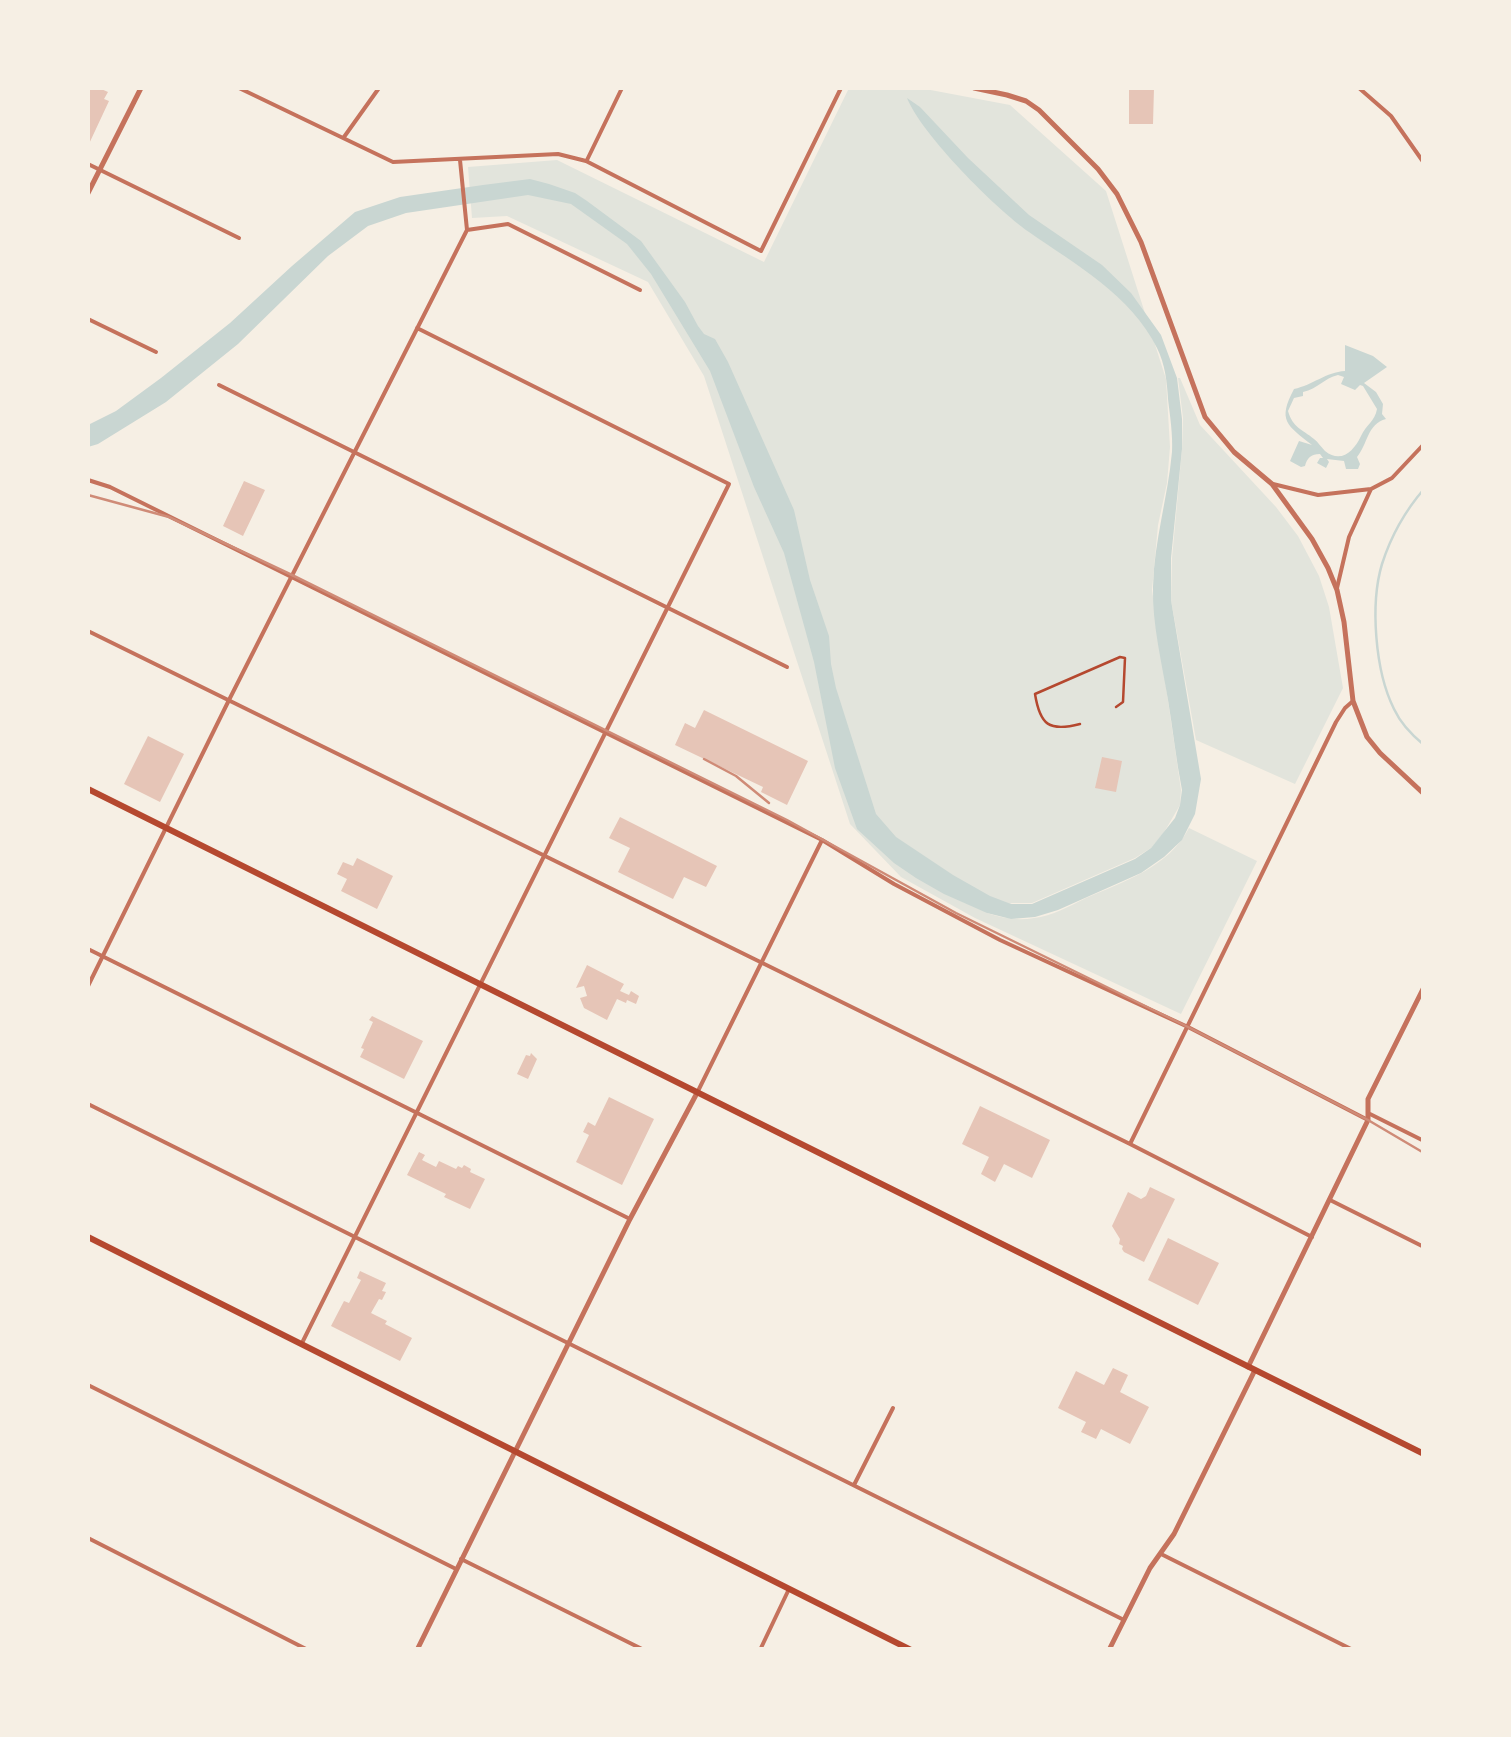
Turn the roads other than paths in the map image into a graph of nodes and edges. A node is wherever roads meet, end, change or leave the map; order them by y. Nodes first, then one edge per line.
1 (141, 88) edge
2 (239, 88) edge
3 (379, 88) edge
4 (622, 88) edge
5 (841, 88) edge
6 (974, 88) edge
7 (982, 88) edge
8 (1359, 88) edge
9 (998, 90) edge
10 (343, 138) junction
11 (460, 160) junction
12 (586, 162) junction
13 (1424, 163) edge
14 (88, 164) edge
15 (99, 170) junction
16 (88, 194) edge
17 (468, 230) junction
18 (240, 238) dead end
19 (640, 290) dead end
20 (88, 319) edge
21 (417, 328) junction
22 (156, 352) dead end
23 (220, 386) dead end
24 (1424, 444) edge
25 (354, 452) junction
26 (88, 480) edge
27 (1272, 484) junction
28 (1371, 488) junction
29 (292, 576) junction
30 (1337, 590) junction
31 (668, 607) junction
32 (88, 631) edge
33 (787, 667) dead end
34 (229, 700) junction
35 (1353, 701) junction
36 (606, 732) junction
37 (88, 789) edge
38 (1424, 794) edge
39 (166, 828) junction
40 (822, 840) junction
41 (545, 856) junction
42 (88, 949) edge
43 (102, 956) junction
44 (762, 963) junction
45 (481, 985) junction
46 (88, 986) edge
47 (1424, 987) edge
48 (1188, 1027) junction
49 (697, 1093) junction
50 (88, 1104) edge
51 (416, 1112) junction
52 (1368, 1117) junction
53 (1424, 1141) edge
54 (1130, 1144) junction
55 (1330, 1200) junction
56 (630, 1220) junction
57 (354, 1235) junction
58 (88, 1237) edge
59 (1312, 1237) junction
60 (1424, 1247) edge
61 (302, 1343) junction
62 (569, 1344) junction
63 (1251, 1369) junction
64 (88, 1385) edge
65 (893, 1408) dead end
66 (515, 1450) junction
67 (1424, 1454) edge
68 (854, 1485) junction
69 (88, 1538) edge
70 (1160, 1554) junction
71 (461, 1559) junction
72 (456, 1569) junction
73 (789, 1588) junction
74 (1124, 1620) junction
75 (308, 1650) edge
76 (417, 1650) edge
77 (644, 1650) edge
78 (760, 1650) edge
79 (912, 1650) edge
80 (1109, 1650) edge
81 (1353, 1650) edge

1 - 15 street
2 - 10 street
3 - 10 street
4 - 12 street
5 - 12 street
6 - 7 street
7 - 9 street
8 - 13 street
9 - 27 street
10 - 11 street
11 - 12 street
11 - 17 street
14 - 15 street
15 - 16 street
15 - 18 street
17 - 19 street
17 - 21 street
20 - 22 street
21 - 25 street
21 - 31 street
23 - 25 street
24 - 28 street
25 - 29 street
25 - 31 street
26 - 29 street
27 - 28 street
27 - 30 street
28 - 30 street
29 - 34 street
29 - 36 street
30 - 35 street
31 - 33 street
31 - 36 street
32 - 34 street
34 - 39 street
34 - 41 street
35 - 38 street
35 - 48 street
36 - 40 street
36 - 41 street
37 - 39 main road
39 - 43 street
39 - 45 main road
40 - 44 street
40 - 48 street
41 - 44 street
41 - 45 street
42 - 43 street
43 - 46 street
43 - 51 street
44 - 49 street
44 - 54 street
45 - 49 main road
45 - 51 street
47 - 52 street
48 - 52 street
48 - 54 street
49 - 56 street
49 - 63 main road
50 - 57 street
51 - 56 street
51 - 57 street
52 - 53 street
52 - 55 street
54 - 59 street
55 - 59 street
55 - 60 street
56 - 62 street
57 - 61 street
57 - 62 street
58 - 61 main road
59 - 63 street
61 - 66 main road
62 - 66 street
62 - 68 street
63 - 67 main road
63 - 70 street
64 - 72 street
65 - 68 street
66 - 71 street
66 - 73 main road
68 - 74 street
69 - 75 street
70 - 74 street
70 - 81 street
71 - 72 street
71 - 77 street
72 - 76 street
73 - 78 street
73 - 79 main road
74 - 80 street

